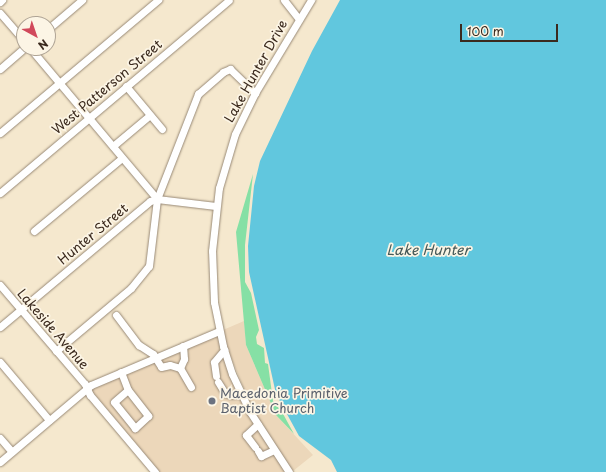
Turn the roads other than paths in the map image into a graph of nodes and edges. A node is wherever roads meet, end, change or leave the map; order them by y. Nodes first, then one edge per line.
1 (2, 0) edge
2 (82, 0) edge
3 (158, 0) edge
4 (229, 0) edge
5 (284, 0) edge
6 (311, 0) edge
7 (0, 2) edge
8 (0, 13) edge
9 (300, 19) junction
10 (56, 22) edge
11 (16, 32) edge
12 (16, 55) edge
13 (37, 56) edge
14 (0, 69) edge
15 (59, 83) junction
16 (126, 86) junction
17 (255, 92) junction
18 (150, 115) junction
19 (88, 118) junction
20 (162, 129) dead end
21 (0, 133) edge
22 (113, 146) junction
23 (122, 158) junction
24 (0, 193) edge
25 (157, 199) junction
26 (216, 206) junction
27 (34, 230) dead end
28 (0, 285) edge
29 (21, 310) junction
30 (116, 315) dead end
31 (0, 327) edge
32 (219, 330) junction
33 (183, 346) junction
34 (56, 350) junction
35 (224, 350) junction
36 (155, 357) junction
37 (0, 362) edge
38 (180, 368) junction
39 (121, 372) junction
40 (191, 388) dead end
41 (86, 389) junction
42 (128, 390) junction
43 (241, 394) junction
44 (49, 420) junction
45 (258, 424) junction
46 (0, 438) edge
47 (274, 450) junction
48 (12, 452) junction
49 (0, 462) edge
50 (150, 470) edge
51 (289, 472) edge

1 - 7 street
2 - 10 street
3 - 15 street
4 - 16 street, West Patterson Street
5 - 9 street
6 - 9 street, Lake Hunter Drive
8 - 11 street
9 - 17 street, Lake Hunter Drive
12 - 14 street
13 - 15 street
15 - 19 street
15 - 21 street
16 - 18 street
16 - 19 street, West Patterson Street
17 - 25 street
17 - 26 street, Lake Hunter Drive
18 - 20 street
18 - 22 street
19 - 22 street
19 - 24 street, West Patterson Street
22 - 23 street
23 - 25 street
23 - 27 street
25 - 26 street
25 - 29 street, Hunter Street
25 - 34 street
26 - 32 street, Lake Hunter Drive
28 - 29 street, Lakeside Avenue
29 - 31 street, Hunter Street
29 - 34 street, Lakeside Avenue
30 - 36 street
32 - 33 street
32 - 35 street, Lake Hunter Drive
33 - 36 street
33 - 38 street
34 - 41 street, Lakeside Avenue
35 - 43 street, Lake Hunter Drive
35 - 43 street
36 - 38 street
36 - 39 street
37 - 44 street
38 - 40 street
39 - 41 street
39 - 42 street
41 - 44 street
41 - 50 street, Lakeside Avenue
42 - 42 street
43 - 45 street, Lake Hunter Drive
44 - 48 street
45 - 47 street, Lake Hunter Drive
45 - 47 street
46 - 48 street
47 - 51 street, Lake Hunter Drive
48 - 49 street

